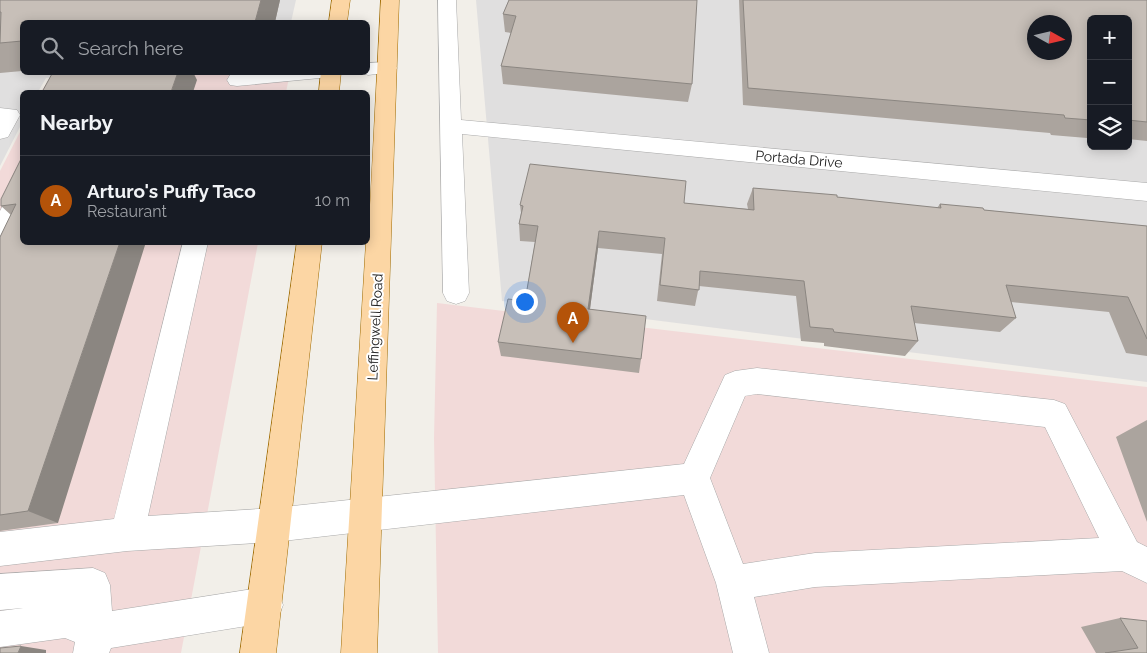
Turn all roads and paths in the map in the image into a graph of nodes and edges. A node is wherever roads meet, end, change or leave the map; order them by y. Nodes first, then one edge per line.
1 (341, 0) edge
2 (390, 0) edge
3 (447, 0) edge
4 (338, 20) edge
5 (377, 68) edge
6 (294, 75) edge
7 (331, 75) edge
8 (234, 82) edge
9 (329, 90) edge
10 (0, 116) edge
11 (451, 126) junction
12 (0, 132) edge
13 (1147, 192) edge
14 (20, 194) edge
15 (195, 245) edge
16 (310, 245) edge
17 (0, 271) edge
18 (456, 294) dead end
19 (694, 478) junction
20 (366, 514) junction
21 (274, 525) junction
22 (127, 534) junction
23 (0, 549) edge
24 (1136, 560) edge
25 (734, 584) junction
26 (0, 592) edge
27 (264, 605) junction
28 (0, 629) edge
29 (94, 643) edge
30 (258, 653) edge
31 (359, 653) edge
32 (751, 653) edge

1 - 4 main road
2 - 5 main road, Leffingwell Road
3 - 11 street
5 - 20 main road, Leffingwell Road
6 - 8 street
7 - 9 main road
10 - 12 street
11 - 13 street, Portada Drive
11 - 18 street
14 - 17 street
15 - 22 street
16 - 21 main road
19 - 20 street
19 - 24 street
19 - 25 street
20 - 21 street
20 - 31 main road, Leffingwell Road
21 - 22 street
21 - 27 main road
22 - 23 street
24 - 25 street
25 - 32 street
26 - 29 street
27 - 29 street
27 - 30 main road
28 - 29 street

